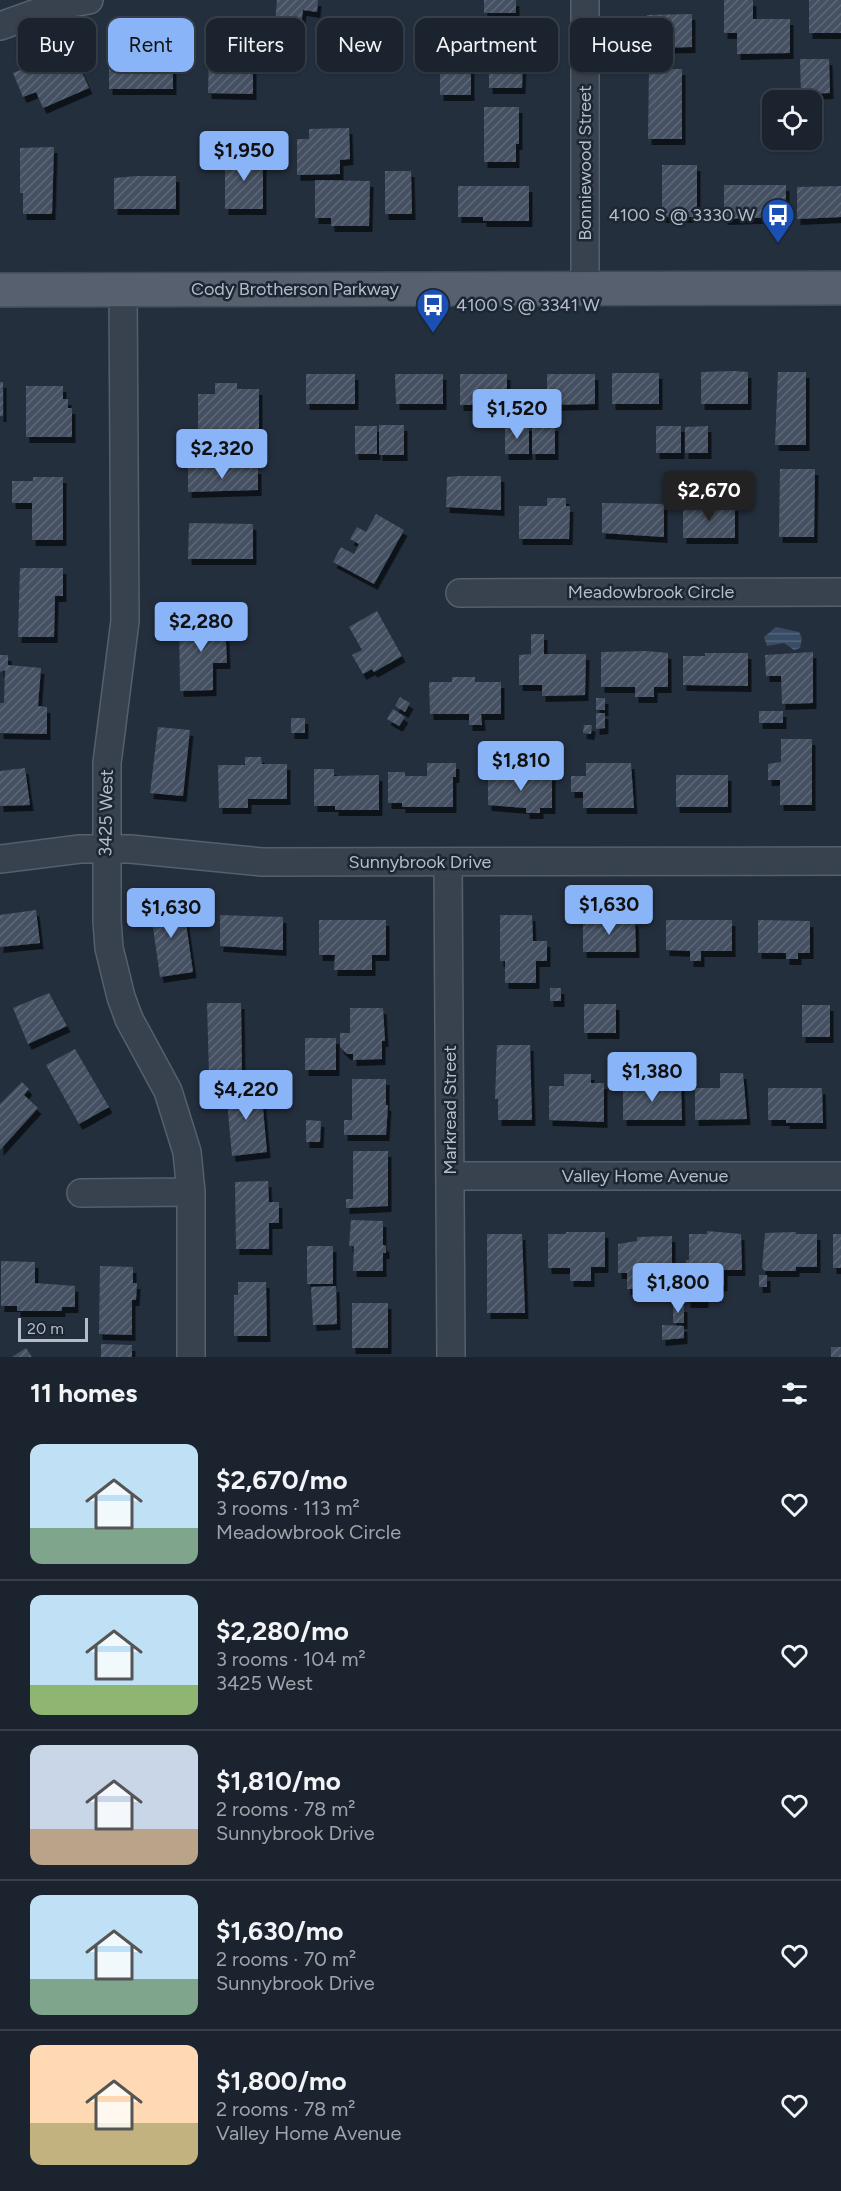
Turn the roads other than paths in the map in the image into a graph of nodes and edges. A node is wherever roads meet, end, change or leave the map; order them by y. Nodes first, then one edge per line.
1 (89, 0) edge
2 (585, 0) edge
3 (0, 26) edge
4 (841, 288) edge
5 (585, 289) junction
6 (0, 290) edge
7 (123, 290) junction
8 (841, 592) edge
9 (460, 593) dead end
10 (105, 849) junction
11 (0, 859) edge
12 (841, 861) edge
13 (448, 862) junction
14 (450, 1176) junction
15 (841, 1176) edge
16 (191, 1191) junction
17 (81, 1193) dead end
18 (190, 1357) edge
19 (451, 1357) edge

1 - 3 street
2 - 5 street, Bonniewood Street
4 - 5 main road, Cody Brotherson Parkway
5 - 7 main road, Cody Brotherson Parkway
6 - 7 main road, Cody Brotherson Parkway
7 - 10 street, 3425 West
8 - 9 street, Meadowbrook Circle
10 - 11 street, Sunnybrook Drive
10 - 13 street, Sunnybrook Drive
10 - 16 street, 3425 West
12 - 13 street, Sunnybrook Drive
13 - 14 street, Markread Street
14 - 15 street, Valley Home Avenue
14 - 19 street, Markread Street
16 - 17 street
16 - 18 street, 3425 West

